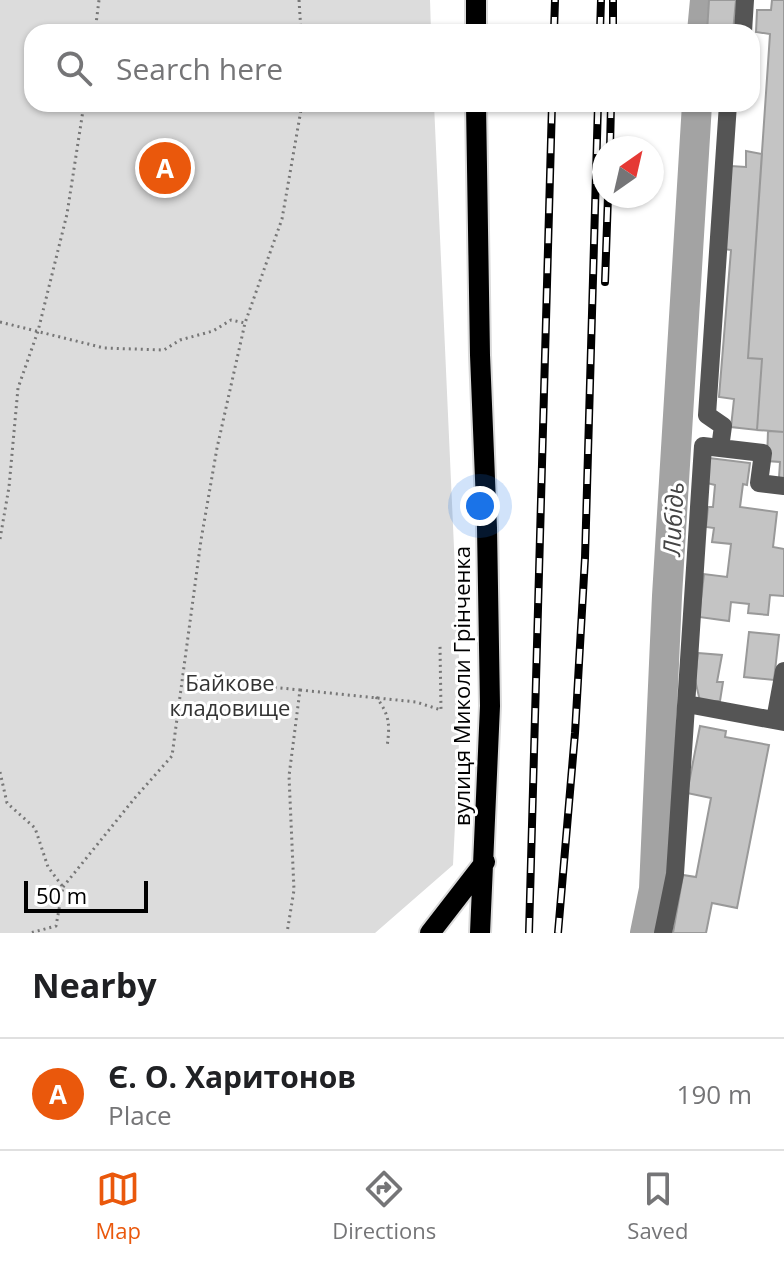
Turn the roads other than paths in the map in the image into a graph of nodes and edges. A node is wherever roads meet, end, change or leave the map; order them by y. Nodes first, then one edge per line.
1 (476, 0) edge
2 (745, 0) edge
3 (476, 24) edge
4 (744, 24) edge
5 (476, 112) edge
6 (727, 112) edge
7 (720, 448) junction
8 (784, 486) edge
9 (784, 671) edge
10 (687, 704) junction
11 (780, 721) edge
12 (485, 862) junction
13 (430, 933) edge
14 (480, 933) edge
15 (663, 933) edge

1 - 3 main road
2 - 4 lane
5 - 12 main road, вулиця Миколи Грінченка
6 - 7 lane
7 - 8 lane
7 - 10 lane
9 - 11 lane
10 - 11 lane
10 - 15 lane
12 - 13 main road
12 - 14 main road, вулиця Миколи Грінченка

